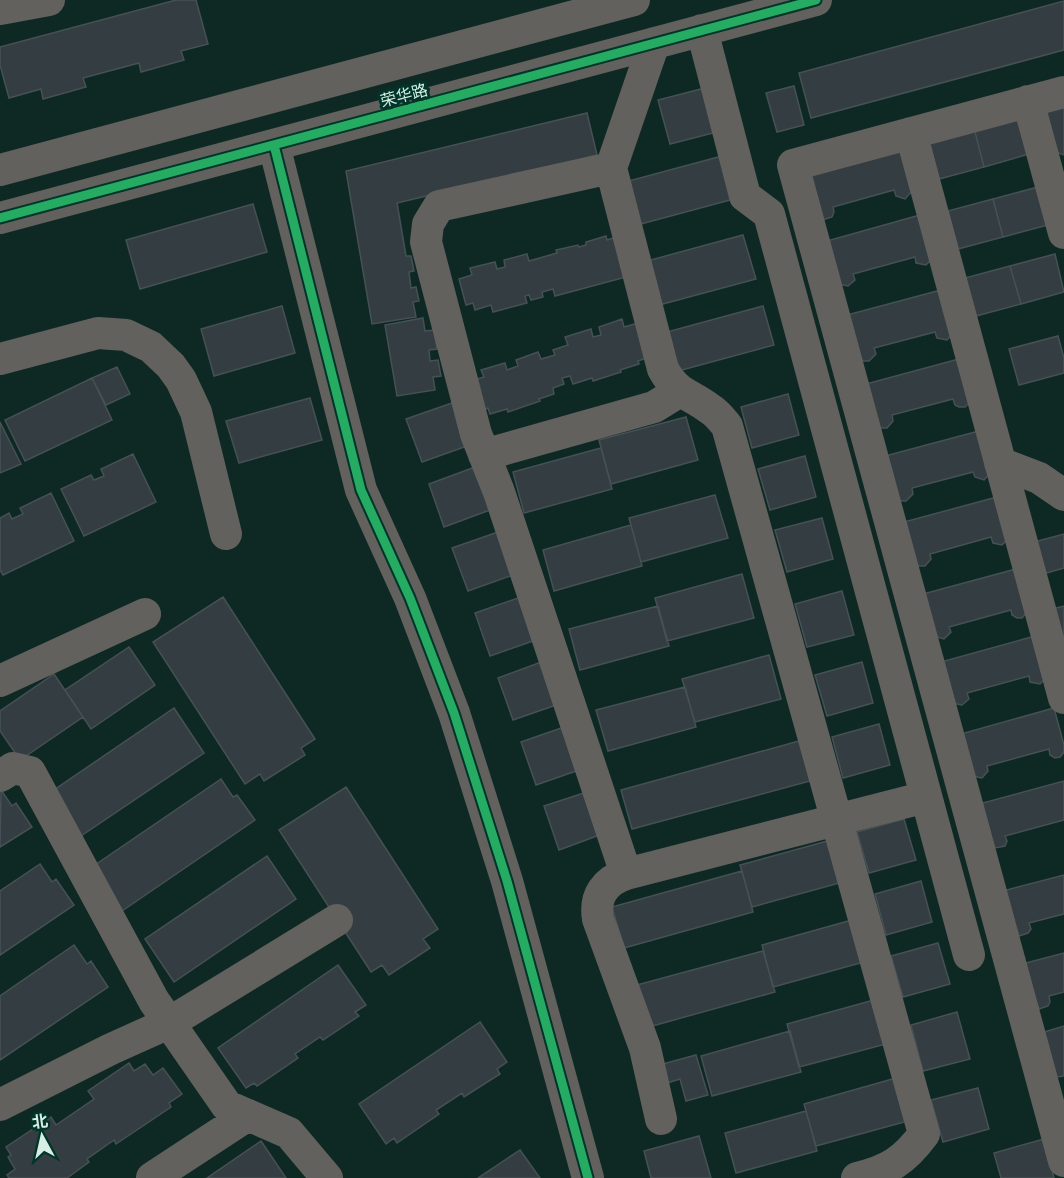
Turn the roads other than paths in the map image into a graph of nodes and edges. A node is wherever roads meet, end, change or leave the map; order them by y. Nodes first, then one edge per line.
1 (49, 0) edge
2 (634, 0) edge
3 (816, 0) edge
4 (0, 9) edge
5 (702, 30) junction
6 (654, 43) junction
7 (1064, 92) edge
8 (1028, 101) junction
9 (911, 133) junction
10 (274, 145) junction
11 (611, 168) junction
12 (0, 170) edge
13 (0, 218) edge
14 (1064, 233) edge
15 (0, 358) edge
16 (680, 391) junction
17 (484, 455) junction
18 (1000, 463) junction
19 (1064, 495) edge
20 (226, 534) dead end
21 (145, 614) dead end
22 (0, 681) edge
23 (1064, 698) edge
24 (0, 776) edge
25 (926, 797) junction
26 (837, 820) junction
27 (626, 874) junction
28 (337, 920) dead end
29 (969, 956) dead end
30 (170, 1023) junction
31 (0, 1105) edge
32 (248, 1115) junction
33 (661, 1119) dead end
34 (1064, 1161) edge
35 (152, 1178) edge
36 (327, 1178) edge
37 (588, 1178) edge
38 (857, 1178) edge

1 - 4 street
2 - 12 street, 荣华路
3 - 5 street, 荣华路
5 - 6 street, 荣华路
5 - 25 street
6 - 10 street, 荣华路
6 - 11 street
7 - 8 street
8 - 9 street
8 - 14 street
9 - 18 street
9 - 34 street
10 - 13 street, 荣华路
10 - 37 street
11 - 16 street
11 - 17 street
15 - 20 street
16 - 17 street
16 - 26 street
17 - 27 street
18 - 19 street
18 - 23 street
21 - 22 street
24 - 30 street
25 - 26 street
25 - 29 street
26 - 27 street
26 - 38 street
27 - 33 street
28 - 30 street
30 - 31 street
30 - 32 street
32 - 35 street
32 - 36 street

